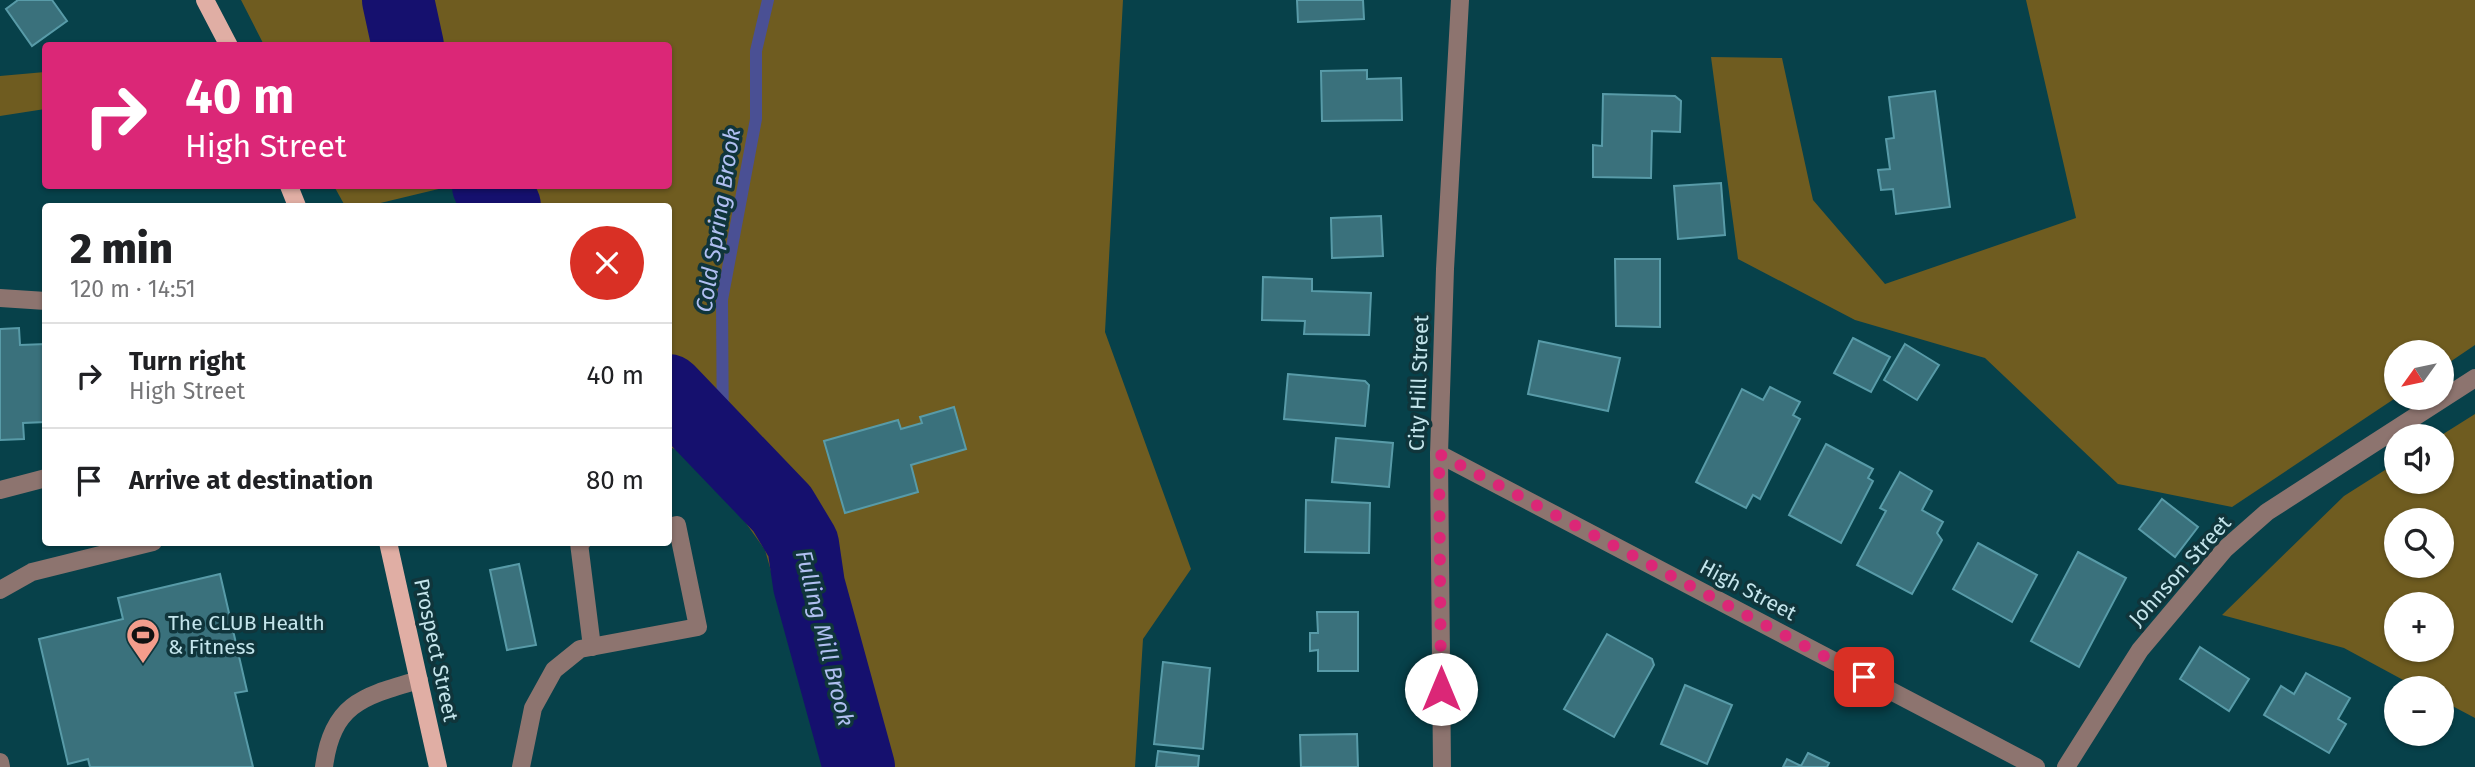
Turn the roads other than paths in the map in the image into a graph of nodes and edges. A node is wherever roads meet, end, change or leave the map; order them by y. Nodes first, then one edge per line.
1 (205, 0) edge
2 (1460, 0) edge
3 (227, 42) edge
4 (0, 298) edge
5 (42, 301) edge
6 (2475, 378) edge
7 (1439, 454) junction
8 (42, 479) edge
9 (0, 490) edge
10 (672, 526) edge
11 (137, 546) edge
12 (389, 546) edge
13 (579, 546) edge
14 (0, 590) edge
15 (592, 646) junction
16 (419, 680) junction
17 (324, 767) edge
18 (438, 767) edge
19 (521, 767) edge
20 (1442, 767) edge
21 (2036, 767) edge
22 (2066, 767) edge

1 - 3 main road
2 - 7 street, City Hill Street
4 - 5 street
6 - 22 street, Johnson Street
7 - 20 street, City Hill Street
7 - 21 street, High Street
8 - 9 street
10 - 15 street
11 - 14 street
12 - 16 main road, Prospect Street
13 - 15 street
15 - 19 street
16 - 17 street
16 - 18 main road, Prospect Street

